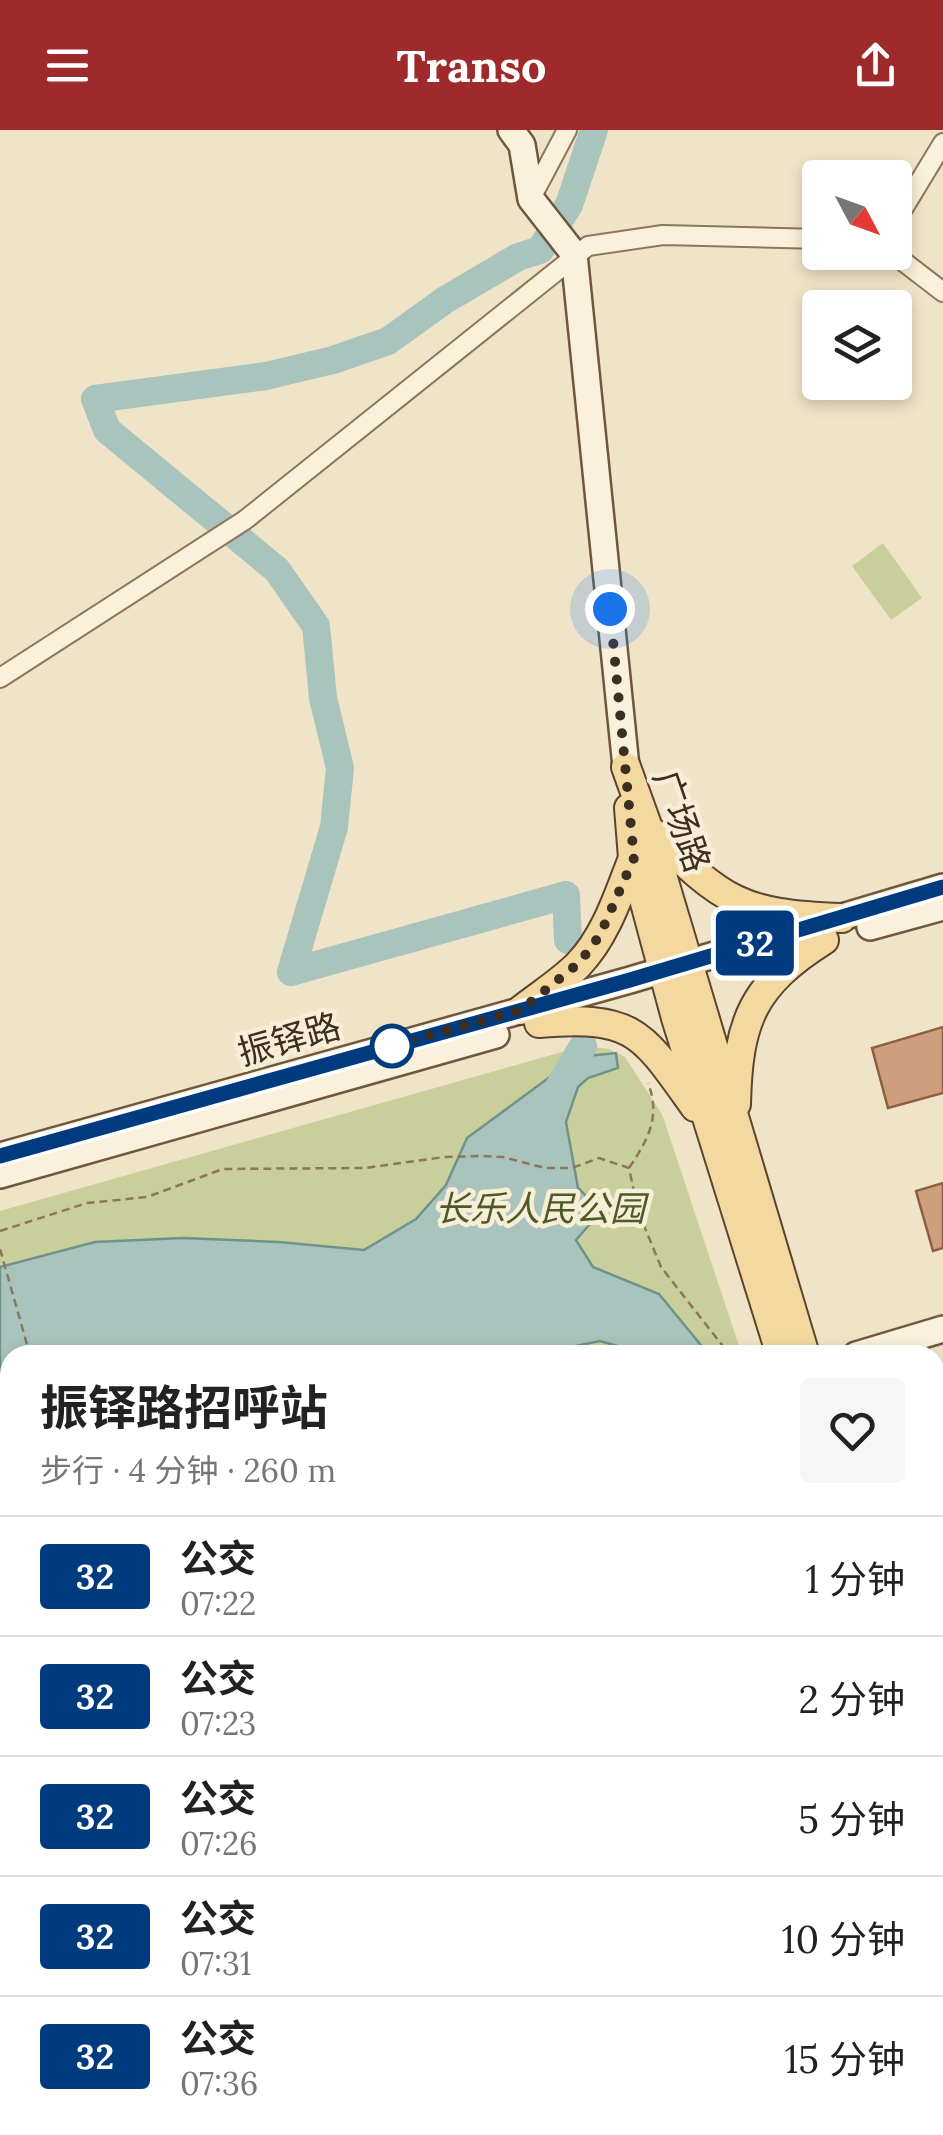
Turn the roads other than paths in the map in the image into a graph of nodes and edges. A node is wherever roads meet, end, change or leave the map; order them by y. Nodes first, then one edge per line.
1 (511, 130) edge
2 (567, 130) edge
3 (943, 143) edge
4 (912, 194) edge
5 (531, 199) junction
6 (802, 239) edge
7 (570, 248) junction
8 (912, 268) edge
9 (942, 291) edge
10 (0, 678) edge
11 (626, 766) junction
12 (648, 828) junction
13 (634, 858) junction
14 (943, 887) edge
15 (943, 907) edge
16 (833, 929) junction
17 (677, 973) junction
18 (530, 1016) junction
19 (723, 1124) junction
20 (0, 1156) edge
21 (0, 1175) edge
22 (943, 1329) edge
23 (778, 1345) edge
24 (802, 1345) edge
25 (889, 1345) edge

1 - 5 main road
2 - 5 street
3 - 4 street
5 - 7 main road
6 - 7 street
7 - 10 street
7 - 11 main road
8 - 9 street
11 - 12 main road, 广场路
11 - 13 main road, 广场路
12 - 16 main road
12 - 17 main road, 广场路
13 - 17 main road, 广场路
13 - 18 main road
14 - 16 main road, 振铎路
15 - 16 main road, 振铎路
16 - 17 main road, 振铎路
16 - 19 main road
17 - 18 main road, 振铎路
17 - 19 main road, 广场路
18 - 19 main road
18 - 20 main road, 振铎路
18 - 21 main road, 振铎路
19 - 23 main road, 广场路
19 - 24 main road, 广场路
22 - 25 main road

